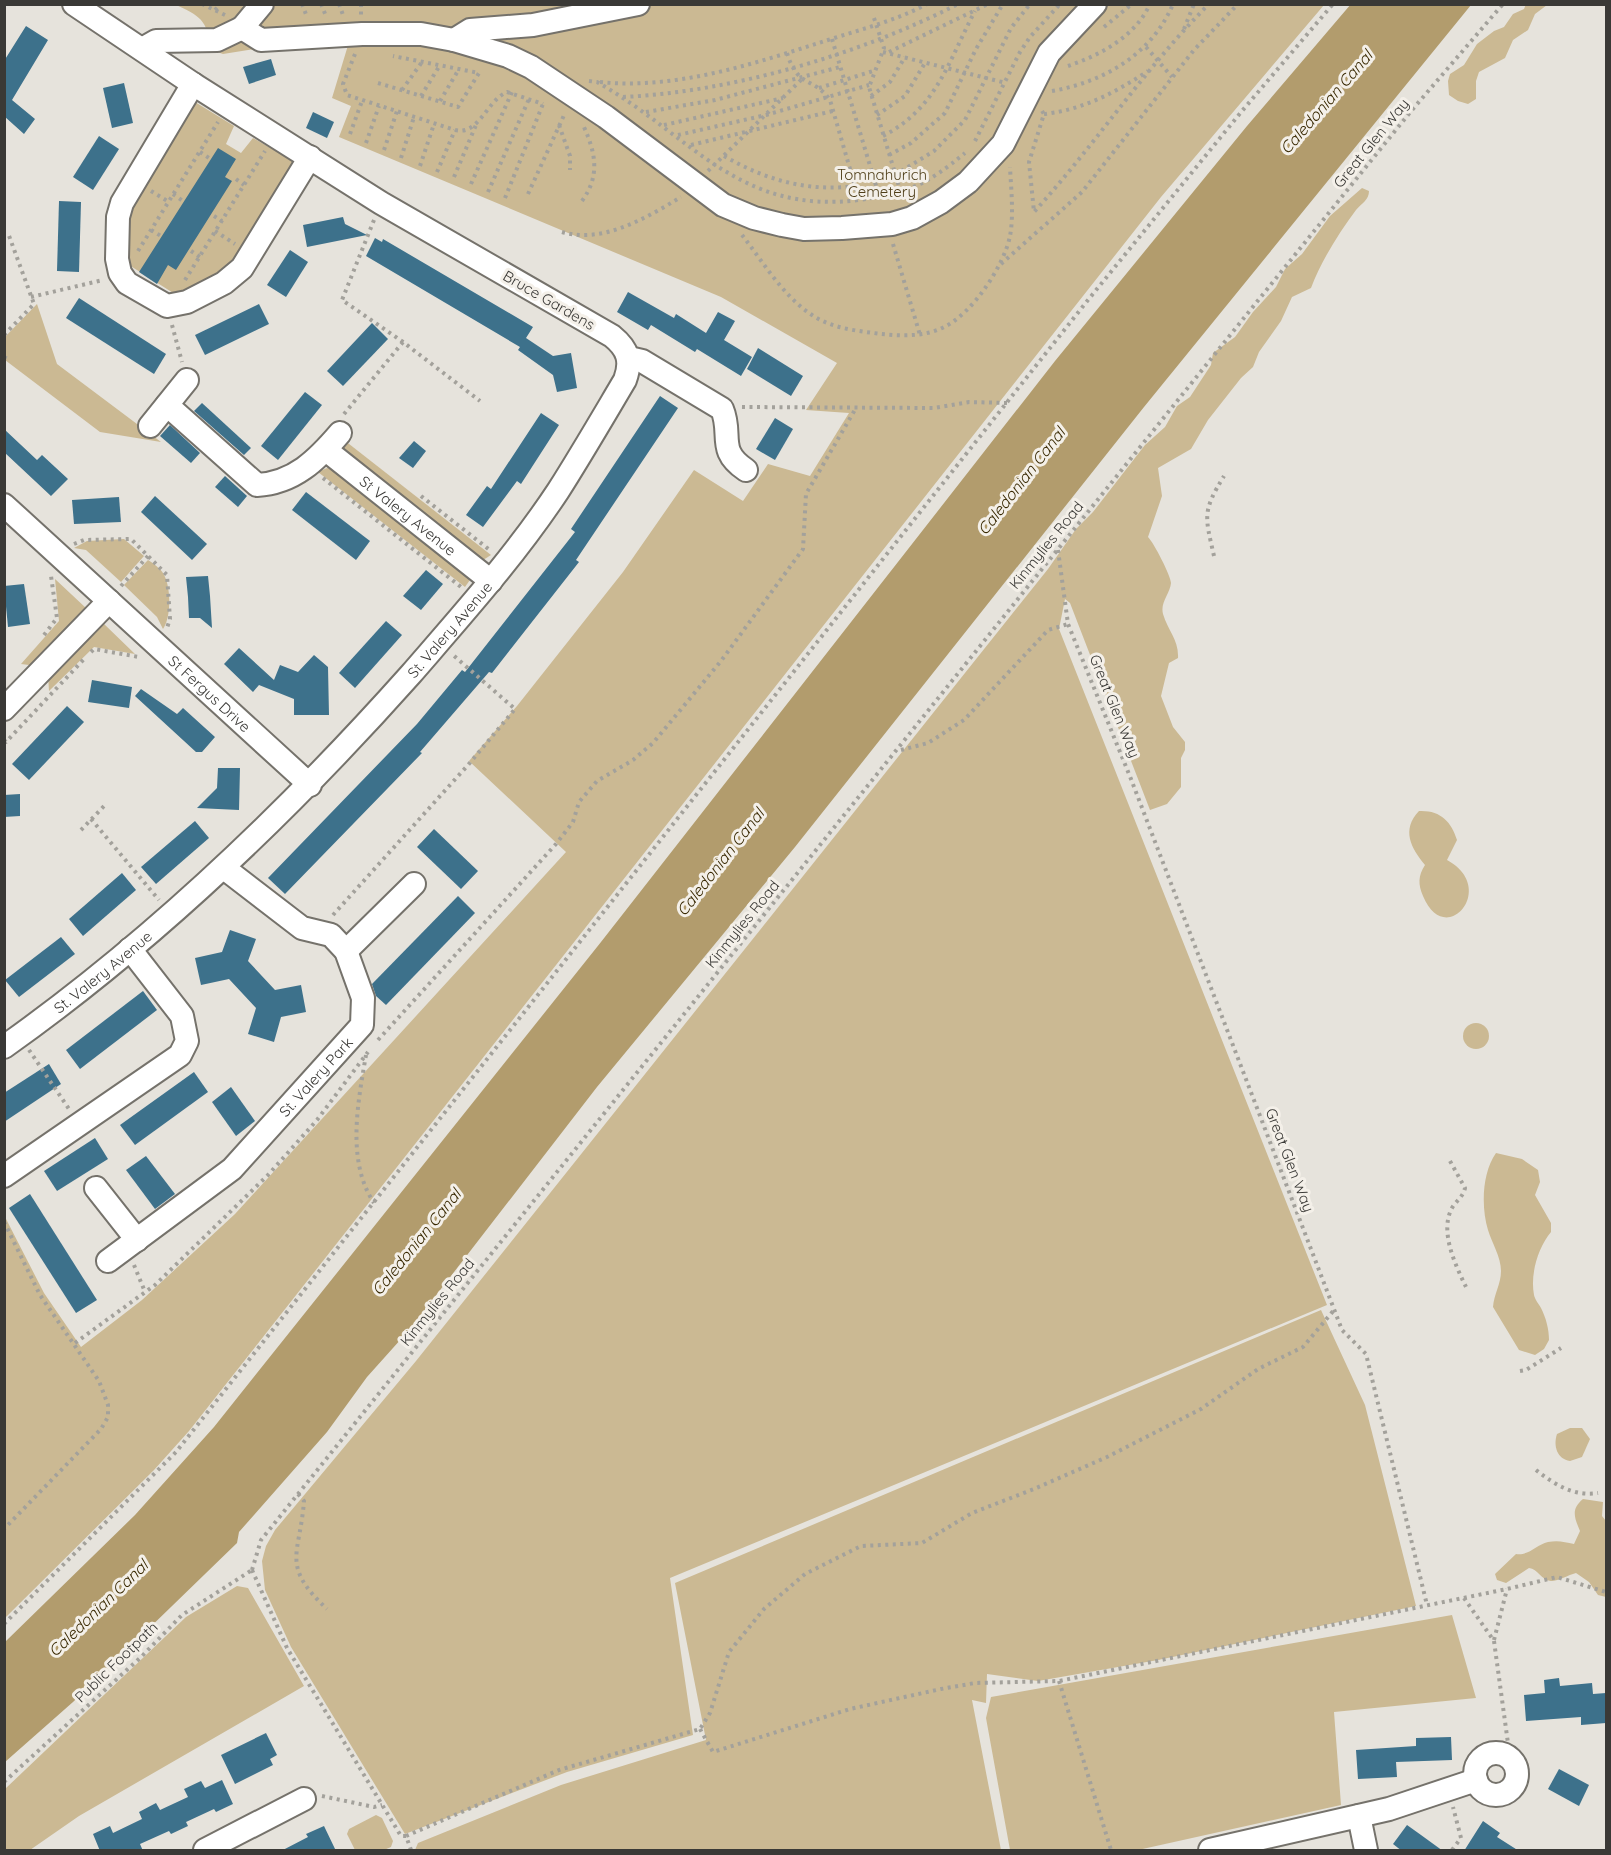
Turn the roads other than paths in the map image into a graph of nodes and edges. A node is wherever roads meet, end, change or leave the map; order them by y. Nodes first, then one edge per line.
1 (74, 4) edge
2 (262, 4) edge
3 (638, 4) edge
4 (1095, 4) edge
5 (242, 27) junction
6 (454, 40) junction
7 (142, 49) junction
8 (193, 84) junction
9 (310, 157) junction
10 (629, 358) junction
11 (187, 380) road end
12 (167, 405) junction
13 (150, 426) dead end
14 (746, 470) dead end
15 (4, 505) edge
16 (491, 581) junction
17 (115, 594) junction
18 (4, 710) edge
19 (309, 784) junction
20 (224, 868) junction
21 (414, 884) dead end
22 (338, 943) junction
23 (130, 949) junction
24 (12, 1042) edge
25 (4, 1176) edge
26 (96, 1188) dead end
27 (132, 1244) junction
28 (108, 1261) dead end
29 (1476, 1780) junction
30 (304, 1799) road end
31 (1359, 1816) junction
32 (205, 1851) edge
33 (1210, 1851) edge
34 (1366, 1851) edge

1 - 7 street, Bruce Gardens
2 - 5 street
3 - 6 street
4 - 6 street
5 - 6 street
5 - 7 street
7 - 8 street, Bruce Gardens
8 - 9 street, Bruce Gardens
8 - 9 street
9 - 10 street, Bruce Gardens
10 - 14 street, Bruce Gardens
10 - 16 street, St. Valery Avenue
11 - 12 street
12 - 13 street
12 - 16 street, St Valery Avenue
15 - 17 street, St Fergus Drive
16 - 19 street, St. Valery Avenue
17 - 18 street
17 - 19 street, St Fergus Drive
19 - 20 street, St. Valery Avenue
20 - 22 street
20 - 23 street, St. Valery Avenue
21 - 22 street
22 - 27 street, St. Valery Park
23 - 24 street, St. Valery Avenue
23 - 25 street
26 - 27 street
27 - 28 street, St. Valery Park
29 - 29 street
29 - 31 street
30 - 32 street
31 - 33 street
31 - 34 street

